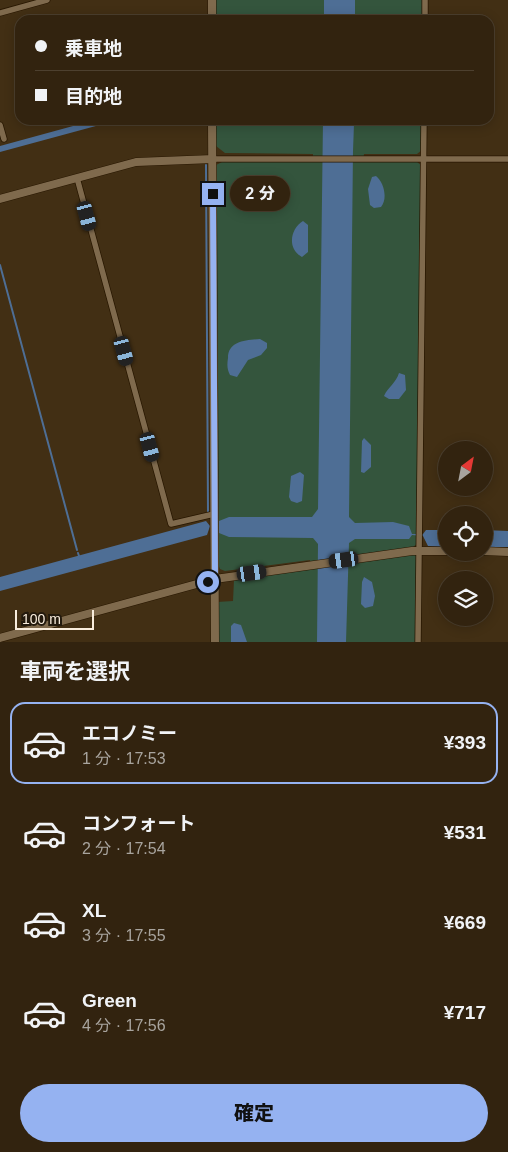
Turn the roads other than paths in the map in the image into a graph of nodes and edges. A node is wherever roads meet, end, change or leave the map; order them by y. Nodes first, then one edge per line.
1 (47, 0) edge
2 (212, 0) edge
3 (426, 0) edge
4 (0, 13) edge
5 (212, 15) edge
6 (425, 15) edge
7 (0, 124) edge
8 (212, 125) edge
9 (424, 125) edge
10 (4, 139) dead end
11 (423, 158) junction
12 (213, 159) junction
13 (508, 159) edge
14 (77, 178) junction
15 (0, 198) edge
16 (214, 514) junction
17 (419, 550) junction
18 (438, 551) edge
19 (493, 551) edge
20 (508, 552) edge
21 (215, 579) junction
22 (0, 638) edge
23 (1, 642) edge
24 (215, 642) edge
25 (418, 642) edge

1 - 4 street
2 - 5 street
3 - 6 street
7 - 10 street
8 - 12 street
9 - 11 street
11 - 12 street
11 - 13 street
11 - 17 street
12 - 14 street
12 - 16 street
14 - 15 street
14 - 16 street
16 - 21 street
17 - 18 street
17 - 21 street
17 - 25 street
19 - 20 street
21 - 22 street
21 - 24 street
22 - 23 street

